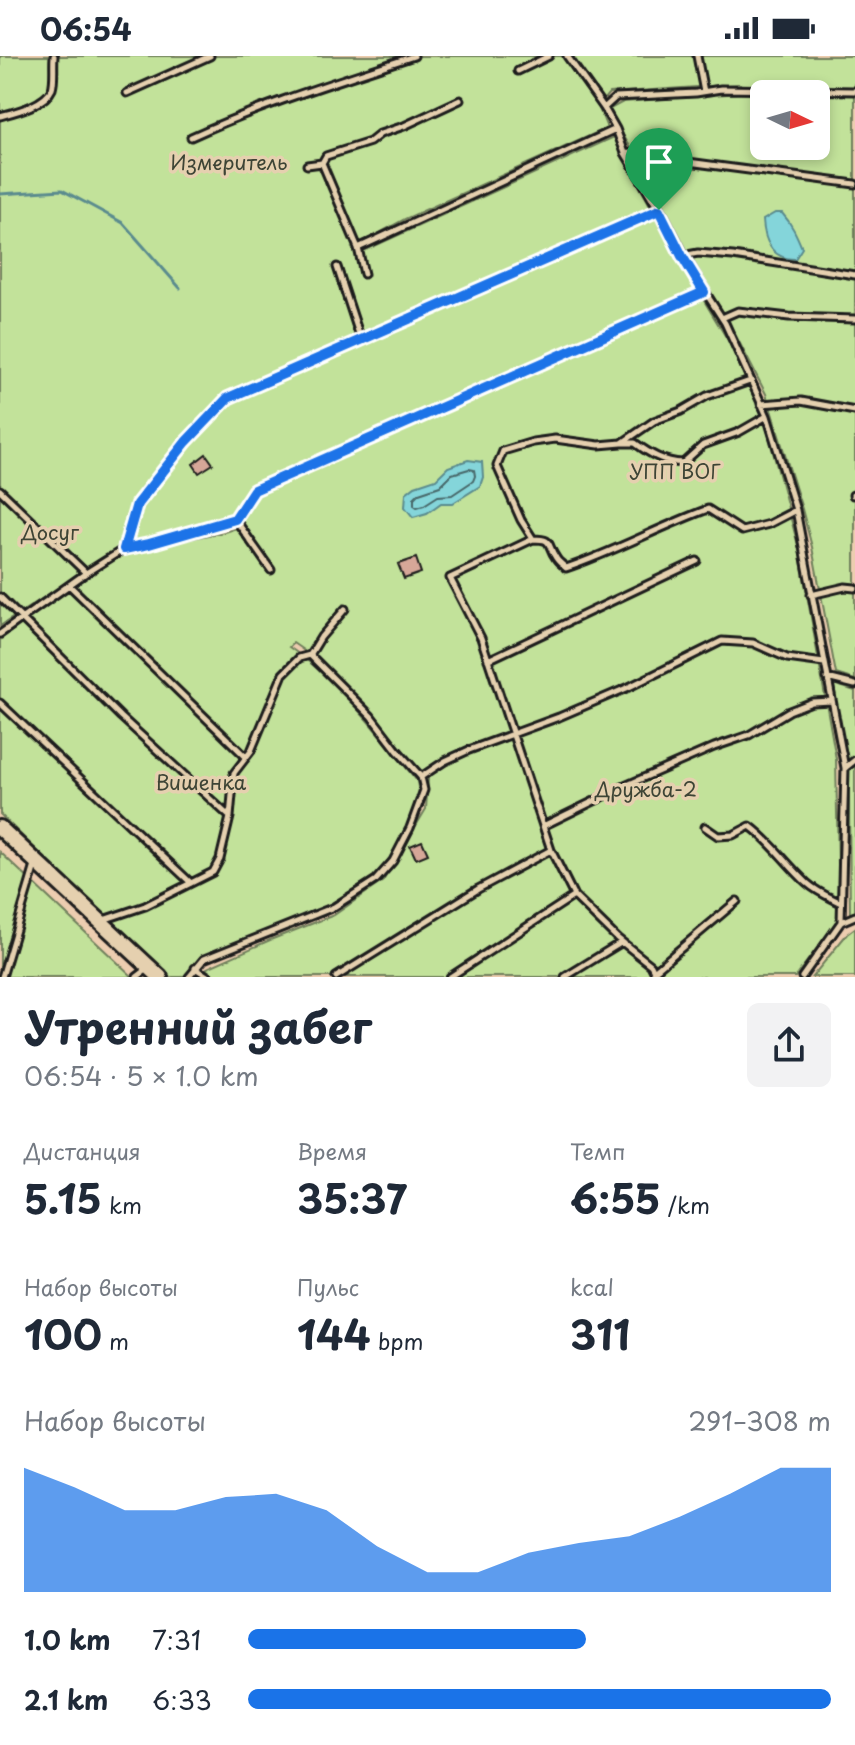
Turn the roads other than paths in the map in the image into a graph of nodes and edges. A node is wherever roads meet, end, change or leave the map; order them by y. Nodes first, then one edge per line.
1 (54, 56) edge
2 (210, 56) edge
3 (414, 56) edge
4 (549, 56) edge
5 (567, 56) edge
6 (697, 56) edge
7 (518, 71) dead end
8 (855, 91) edge
9 (704, 92) junction
10 (127, 93) dead end
11 (460, 100) dead end
12 (604, 108) junction
13 (0, 116) edge
14 (616, 129) junction
15 (191, 137) dead end
16 (625, 153) junction
17 (322, 163) junction
18 (307, 165) dead end
19 (855, 184) edge
20 (659, 210) junction
21 (358, 248) junction
22 (682, 256) junction
23 (337, 267) dead end
24 (364, 274) dead end
25 (855, 275) edge
26 (704, 292) junction
27 (722, 319) junction
28 (855, 319) edge
29 (361, 340) junction
30 (750, 381) junction
31 (761, 404) junction
32 (855, 411) edge
33 (767, 416) junction
34 (622, 443) junction
35 (0, 490) edge
36 (796, 510) junction
37 (235, 519) junction
38 (533, 539) junction
39 (124, 549) junction
40 (697, 561) dead end
41 (271, 570) dead end
42 (86, 573) junction
43 (69, 585) junction
44 (855, 588) edge
45 (811, 595) junction
46 (0, 597) edge
47 (345, 609) dead end
48 (22, 618) junction
49 (0, 634) edge
50 (310, 655) junction
51 (488, 660) junction
52 (824, 663) junction
53 (827, 678) junction
54 (855, 685) edge
55 (832, 701) junction
56 (0, 703) edge
57 (513, 735) junction
58 (246, 757) junction
59 (855, 760) edge
60 (845, 768) junction
61 (421, 777) junction
62 (230, 817) junction
63 (543, 826) junction
64 (705, 827) dead end
65 (0, 828) edge
66 (551, 850) junction
67 (36, 861) junction
68 (191, 883) junction
69 (574, 896) junction
70 (737, 901) dead end
71 (841, 903) junction
72 (855, 916) edge
73 (100, 921) junction
74 (841, 922) junction
75 (622, 942) junction
76 (195, 968) junction
77 (155, 972) edge
78 (655, 974) edge
79 (2, 977) edge
80 (137, 977) edge
81 (189, 977) edge
82 (209, 977) edge
83 (336, 977) edge
84 (450, 977) edge
85 (565, 977) edge
86 (802, 977) edge

1 - 13 lane
2 - 10 lane
3 - 15 lane
4 - 7 lane
5 - 12 lane
6 - 9 lane
8 - 9 lane
9 - 12 lane
11 - 17 lane
12 - 14 lane
14 - 16 lane
14 - 21 lane
16 - 19 lane
16 - 20 lane
17 - 18 lane
17 - 21 lane
20 - 22 lane
20 - 29 lane
21 - 24 lane
22 - 25 lane
22 - 26 lane
23 - 29 lane
26 - 27 lane
26 - 37 lane
27 - 28 lane
27 - 30 lane
29 - 39 lane
30 - 31 lane
30 - 34 lane
31 - 32 lane
31 - 33 lane
33 - 34 lane
33 - 36 lane
34 - 38 lane
35 - 42 lane
36 - 38 lane
36 - 45 lane
37 - 39 lane
37 - 41 lane
38 - 51 lane
39 - 42 lane
40 - 51 lane
42 - 43 lane
43 - 48 lane
43 - 58 lane
44 - 45 lane
45 - 52 lane
46 - 48 lane
47 - 50 lane
48 - 49 lane
48 - 62 lane
50 - 58 lane
50 - 61 lane
51 - 57 lane
52 - 53 lane
52 - 57 lane
53 - 54 lane
53 - 55 lane
55 - 60 lane
55 - 63 lane
56 - 68 lane
57 - 61 lane
57 - 63 lane
58 - 62 lane
59 - 60 lane
60 - 71 lane
61 - 76 lane
62 - 68 lane
63 - 66 lane
64 - 71 lane
65 - 67 main road
66 - 69 lane
66 - 83 lane
67 - 73 main road
67 - 79 lane
68 - 73 lane
69 - 75 lane
69 - 84 lane
70 - 78 lane
71 - 74 lane
72 - 74 lane
73 - 77 main road
74 - 86 lane
75 - 78 lane
75 - 85 lane
76 - 81 lane
76 - 82 lane
77 - 80 lane

